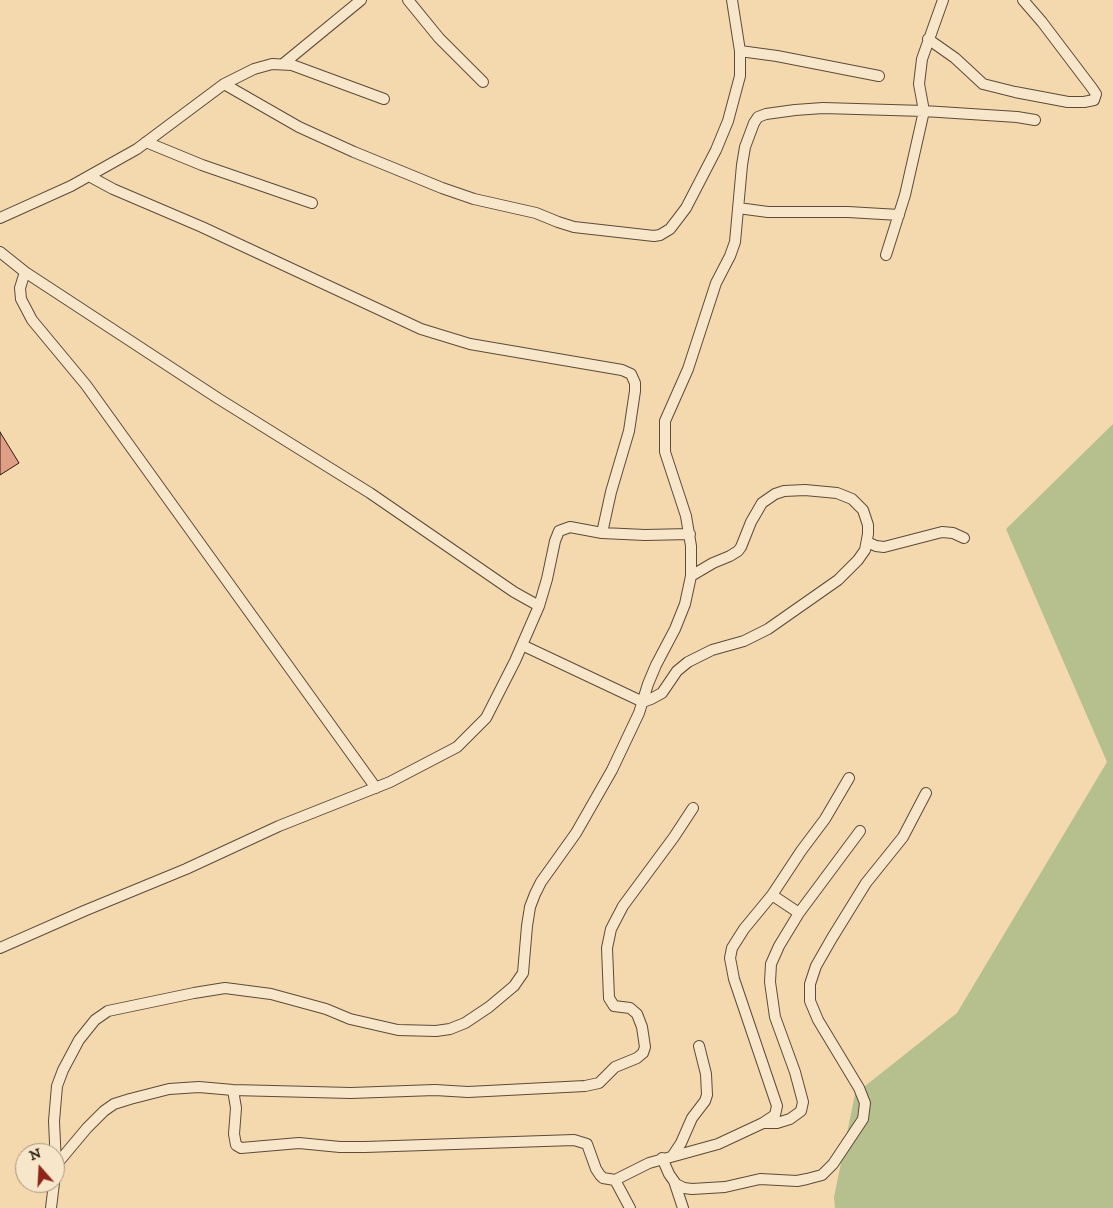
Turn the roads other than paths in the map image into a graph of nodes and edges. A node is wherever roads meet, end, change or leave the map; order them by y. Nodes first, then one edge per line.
1 (361, 0) edge
2 (408, 0) edge
3 (732, 0) edge
4 (942, 0) edge
5 (1022, 0) edge
6 (928, 39) junction
7 (740, 51) junction
8 (283, 64) junction
9 (879, 76) dead end
10 (483, 82) dead end
11 (224, 84) junction
12 (384, 99) dead end
13 (924, 111) junction
14 (1035, 120) dead end
15 (146, 142) junction
16 (89, 176) junction
17 (312, 203) dead end
18 (738, 208) junction
19 (899, 215) junction
20 (0, 218) edge
21 (0, 252) edge
22 (886, 255) dead end
23 (25, 272) junction
24 (602, 532) junction
25 (690, 534) junction
26 (964, 538) dead end
27 (867, 542) junction
28 (691, 576) junction
29 (539, 606) junction
30 (522, 645) junction
31 (643, 702) junction
32 (848, 778) dead end
33 (376, 788) junction
34 (926, 793) dead end
35 (693, 808) dead end
36 (860, 831) dead end
37 (772, 895) junction
38 (799, 913) junction
39 (0, 948) edge
40 (699, 1046) dead end
41 (233, 1090) junction
42 (762, 1123) junction
43 (55, 1143) edge
44 (673, 1155) junction
45 (65, 1158) edge
46 (662, 1158) junction
47 (615, 1180) junction
48 (674, 1181) junction
49 (53, 1193) edge
50 (51, 1208) edge
51 (630, 1208) edge
52 (683, 1208) edge

1 - 8 street
2 - 10 street
3 - 7 street
4 - 6 street
5 - 6 street
6 - 13 street
7 - 9 street
7 - 11 street
8 - 11 street
8 - 12 street
11 - 15 street
13 - 14 street
13 - 18 street
13 - 19 street
15 - 16 street
15 - 17 street
16 - 20 street
16 - 24 street
18 - 19 street
18 - 25 street
19 - 22 street
21 - 23 street
23 - 29 street
23 - 33 street
24 - 25 street
24 - 29 street
25 - 28 street
26 - 27 street
27 - 28 street
27 - 31 street
28 - 31 street
29 - 30 street
30 - 31 street
30 - 33 street
31 - 43 street
32 - 37 street
33 - 39 street
34 - 48 street
35 - 41 street
36 - 38 street
37 - 38 street
37 - 42 street
38 - 42 street
40 - 44 street
41 - 45 street
41 - 47 street
42 - 44 street
44 - 46 street
46 - 47 street
46 - 48 street
47 - 51 street
48 - 52 street
49 - 50 street

